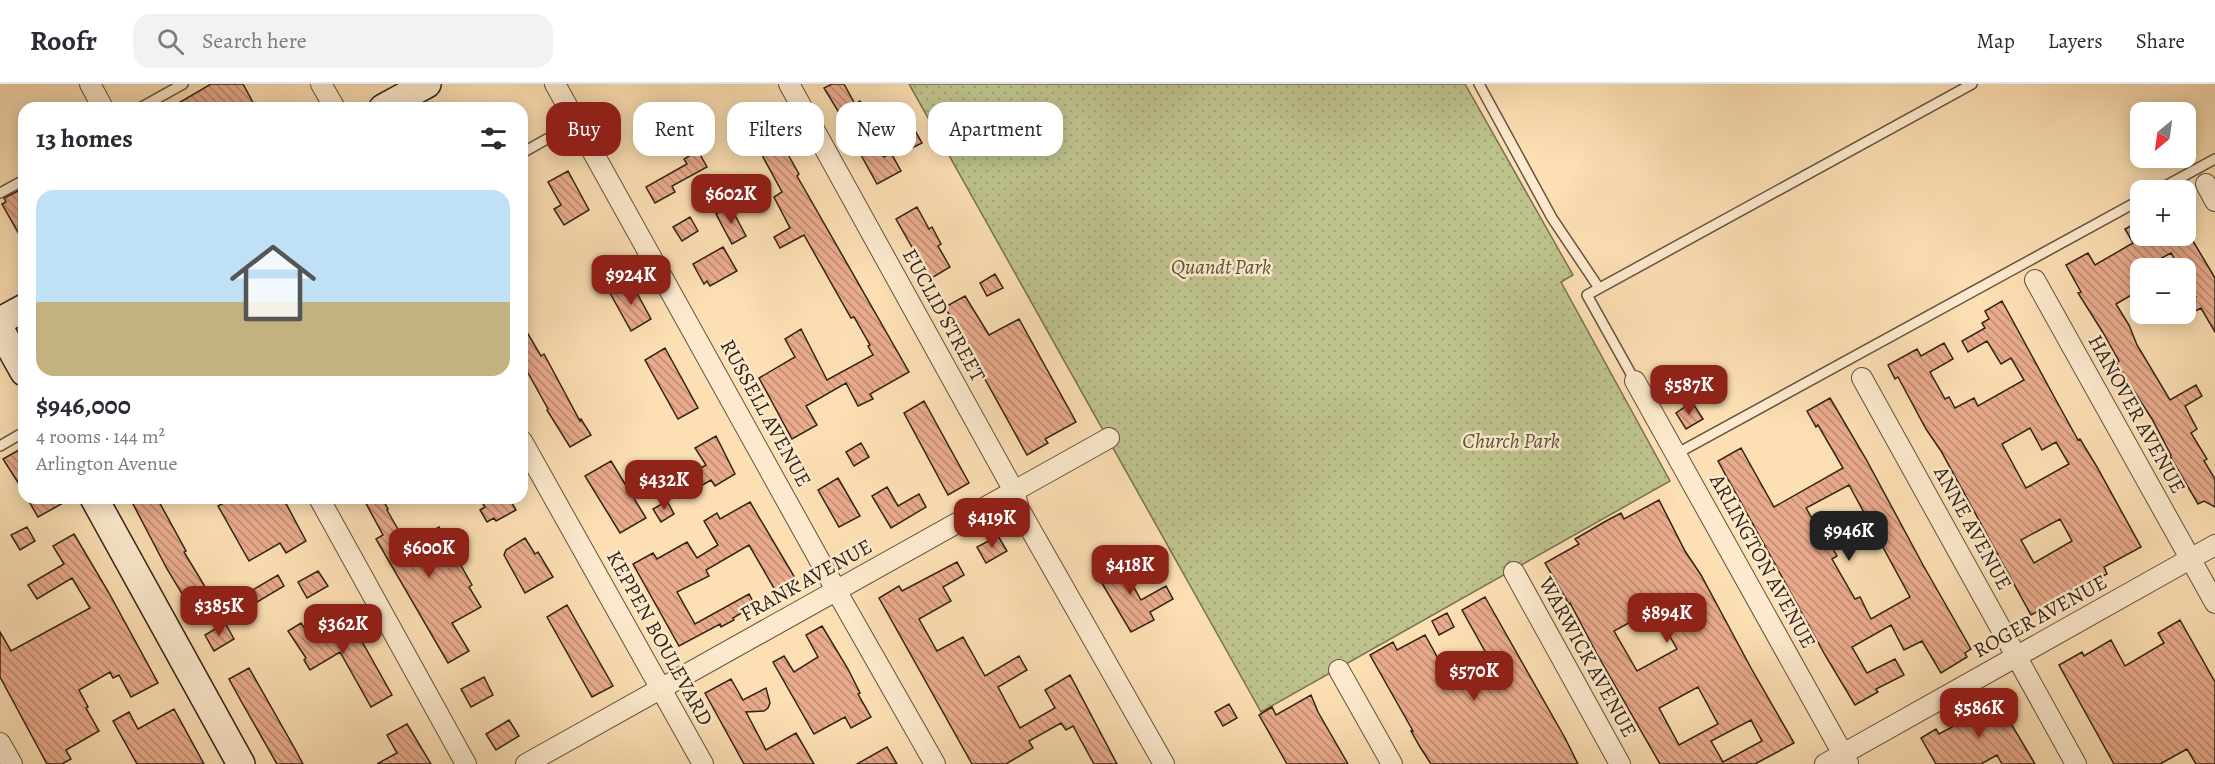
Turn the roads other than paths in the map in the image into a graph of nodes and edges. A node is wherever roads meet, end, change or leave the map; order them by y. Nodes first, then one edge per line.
1 (90, 84) edge
2 (183, 84) edge
3 (321, 84) edge
4 (427, 84) edge
5 (555, 84) edge
6 (789, 84) edge
7 (1479, 84) edge
8 (1972, 84) edge
9 (100, 102) edge
10 (151, 102) edge
11 (332, 102) edge
12 (394, 102) edge
13 (566, 102) edge
14 (546, 140) edge
15 (528, 150) edge
16 (597, 156) edge
17 (2215, 159) edge
18 (2176, 180) edge
19 (18, 183) edge
20 (0, 193) edge
21 (2130, 205) edge
22 (2035, 280) dead end
23 (1599, 288) junction
24 (18, 311) edge
25 (0, 321) edge
26 (0, 328) edge
27 (18, 361) edge
28 (1862, 378) dead end
29 (1635, 381) joint
30 (18, 436) edge
31 (1113, 436) dead end
32 (0, 446) edge
33 (528, 452) edge
34 (1676, 454) junction
35 (1014, 491) junction
36 (97, 504) edge
37 (322, 504) edge
38 (2215, 545) edge
39 (2190, 559) junction
40 (1514, 572) dead end
41 (837, 591) junction
42 (2215, 603) edge
43 (2016, 656) junction
44 (1339, 670) dead end
45 (660, 689) junction
46 (0, 743) edge
47 (1846, 759) edge
48 (12, 764) edge
49 (241, 764) edge
50 (466, 764) edge
51 (526, 764) edge
52 (703, 764) edge
53 (935, 764) edge
54 (1164, 764) edge
55 (1392, 764) edge
56 (1620, 764) edge
57 (1825, 764) edge
58 (2076, 764) edge

1 - 9 street
2 - 10 lane
3 - 11 street
4 - 12 street
5 - 13 street, RUSSELL AVENUE
6 - 35 street, EUCLID STREET
7 - 23 lane
8 - 23 lane
14 - 15 lane
16 - 41 street, RUSSELL AVENUE
17 - 18 lane
19 - 20 lane
21 - 34 lane
22 - 39 street, HANOVER AVENUE
23 - 29 lane
24 - 25 street
26 - 27 street
28 - 43 street, ANNE AVENUE
29 - 34 street, ARLINGTON AVENUE
30 - 32 lane
31 - 35 street, FRANK AVENUE
33 - 45 street, KEPPEN BOULEVARD
34 - 47 street, ARLINGTON AVENUE
35 - 41 street, FRANK AVENUE
35 - 54 street, EUCLID STREET
36 - 49 street
37 - 50 street
38 - 39 street, ROGER AVENUE
39 - 42 street, HANOVER AVENUE
39 - 43 street, ROGER AVENUE
40 - 56 street, WARWICK AVENUE
41 - 45 street, FRANK AVENUE
41 - 53 street, RUSSELL AVENUE
43 - 47 street, ROGER AVENUE
43 - 58 street, ANNE AVENUE
44 - 55 street
45 - 51 street, FRANK AVENUE
45 - 52 street, KEPPEN BOULEVARD
46 - 48 street
47 - 57 street, ROGER AVENUE

